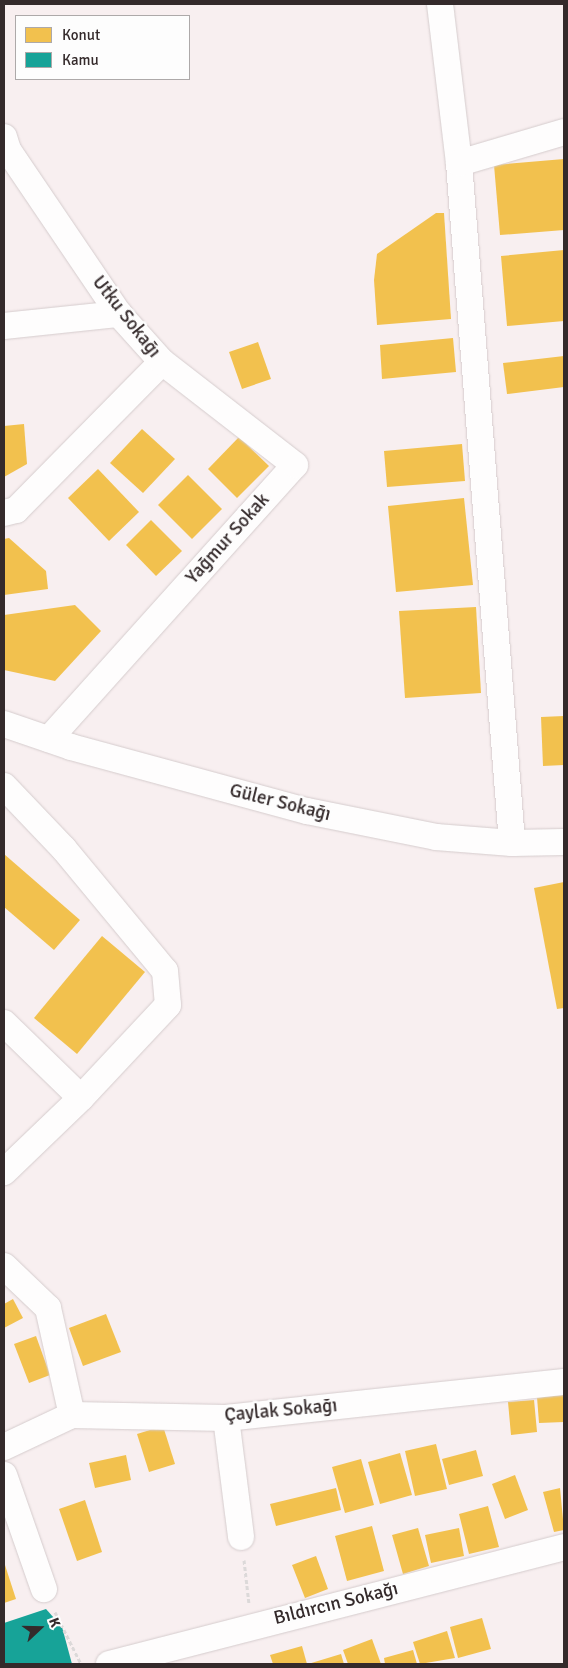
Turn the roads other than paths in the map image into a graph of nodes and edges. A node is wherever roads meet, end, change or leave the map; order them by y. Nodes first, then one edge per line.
1 (440, 4) edge
2 (564, 132) edge
3 (4, 137) edge
4 (459, 163) junction
5 (119, 314) junction
6 (4, 326) edge
7 (162, 362) junction
8 (4, 513) edge
9 (4, 724) edge
10 (49, 739) junction
11 (4, 786) edge
12 (564, 842) edge
13 (512, 843) junction
14 (4, 1023) edge
15 (80, 1098) junction
16 (4, 1172) edge
17 (4, 1266) edge
18 (564, 1382) edge
19 (72, 1414) junction
20 (226, 1418) junction
21 (4, 1447) edge
22 (4, 1475) edge
23 (241, 1537) road end
24 (564, 1547) edge
25 (44, 1589) road end
26 (111, 1664) edge

1 - 4 street
2 - 4 street
3 - 5 street, Utku Sokağı
4 - 13 street
5 - 6 street
5 - 7 street, Utku Sokağı
7 - 8 street, Utku Sokağı
7 - 10 street, Yağmur Sokak
9 - 10 street, Güler Sokağı
10 - 13 street, Güler Sokağı
11 - 15 street
12 - 13 street, Güler Sokağı
14 - 15 street
15 - 16 street
17 - 19 street
18 - 20 street, Çaylak Sokağı
19 - 20 street, Çaylak Sokağı
19 - 21 street, Çaylak Sokağı
20 - 23 street
22 - 25 street
24 - 26 street, Bıldırcın Sokağı

